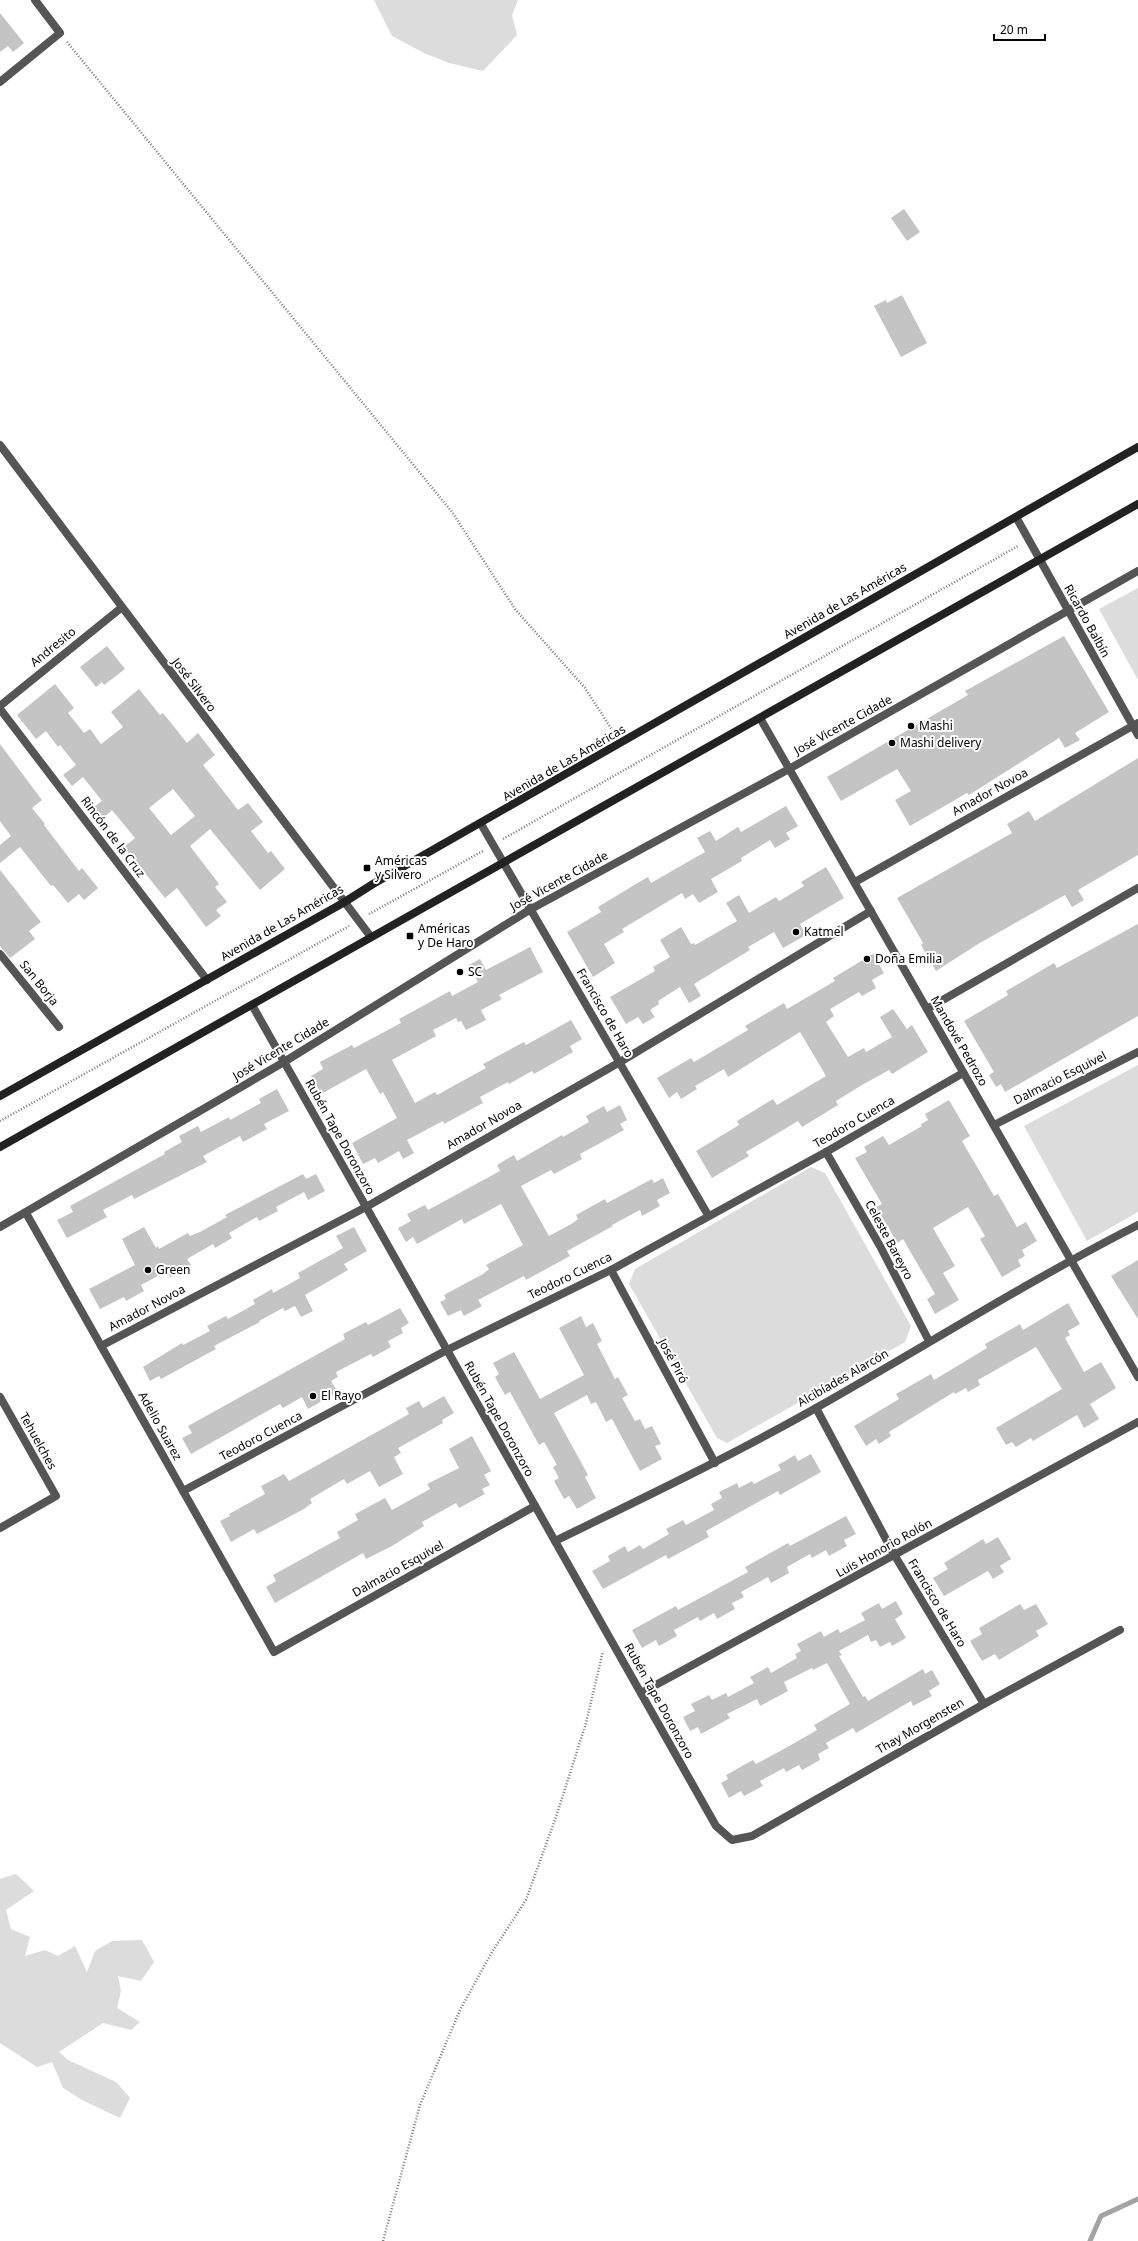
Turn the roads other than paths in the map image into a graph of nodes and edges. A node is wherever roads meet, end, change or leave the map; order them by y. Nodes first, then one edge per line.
1 (35, 0) edge
2 (0, 82) edge
3 (0, 446) edge
4 (1138, 447) edge
5 (1138, 504) edge
6 (1016, 517) junction
7 (1040, 560) junction
8 (1138, 571) edge
9 (121, 608) junction
10 (1068, 611) junction
11 (0, 706) edge
12 (0, 709) edge
13 (760, 718) junction
14 (1135, 725) edge
15 (1138, 735) edge
16 (789, 769) junction
17 (481, 824) junction
18 (504, 862) junction
19 (854, 882) junction
20 (1138, 888) edge
21 (344, 903) junction
22 (531, 909) junction
23 (871, 911) junction
24 (371, 937) junction
25 (0, 954) edge
26 (208, 980) junction
27 (252, 1004) junction
28 (927, 1009) junction
29 (59, 1027) dead end
30 (1138, 1052) edge
31 (284, 1062) junction
32 (620, 1062) junction
33 (964, 1073) junction
34 (0, 1096) edge
35 (994, 1125) junction
36 (0, 1147) edge
37 (826, 1152) junction
38 (366, 1207) junction
39 (26, 1213) junction
40 (708, 1215) junction
41 (1138, 1225) edge
42 (0, 1227) edge
43 (1070, 1259) junction
44 (611, 1270) junction
45 (929, 1341) junction
46 (101, 1346) junction
47 (447, 1350) junction
48 (1138, 1377) edge
49 (1, 1400) edge
50 (816, 1408) junction
51 (1138, 1422) edge
52 (715, 1462) junction
53 (183, 1491) junction
54 (535, 1506) junction
55 (0, 1528) edge
56 (555, 1542) junction
57 (895, 1556) junction
58 (1120, 1630) dead end
59 (274, 1652) joint
60 (641, 1693) junction
61 (984, 1704) junction
62 (732, 1840) joint

1 - 2 street
3 - 9 street, José Silvero
4 - 6 main road, Avenida de Las Américas
5 - 7 main road
6 - 7 street, Ricardo Balbín
6 - 17 main road, Avenida de Las Américas
7 - 10 street, Ricardo Balbín
7 - 13 main road
8 - 10 street, José Vicente Cidade
9 - 11 street, Andresito
9 - 21 street, José Silvero
10 - 14 street, Ricardo Balbín
10 - 16 street, José Vicente Cidade
12 - 26 street, Rincón de la Cruz
13 - 16 street, Mandové Pedrozo
13 - 18 main road
14 - 15 street, Ricardo Balbín
14 - 19 street, Amador Novoa
16 - 19 street, Mandové Pedrozo
16 - 22 street, José Vicente Cidade
17 - 18 street, Francisco de Haro
17 - 21 main road, Avenida de Las Américas
18 - 22 street, Francisco de Haro
18 - 24 main road
19 - 23 street, Mandové Pedrozo
20 - 28 street
21 - 24 street, José Silvero
21 - 26 main road, Avenida de Las Américas
22 - 31 street, José Vicente Cidade
22 - 32 street, Francisco de Haro
23 - 28 street, Mandové Pedrozo
23 - 32 street, Amador Novoa
24 - 27 main road
25 - 29 street, San Borja
26 - 34 main road, Avenida de Las Américas
27 - 31 street, Rubén Tape Doronzoro
27 - 36 main road
28 - 33 street, Mandové Pedrozo
30 - 35 street, Dalmacio Esquivel
31 - 38 street, Rubén Tape Doronzoro
31 - 39 street, José Vicente Cidade
32 - 38 street, Amador Novoa
32 - 40 street, Francisco de Haro
33 - 35 street, Mandové Pedrozo
33 - 37 street, Teodoro Cuenca
35 - 43 street, Mandové Pedrozo
37 - 40 street, Teodoro Cuenca
37 - 45 street, Celeste Bareyro
38 - 46 street, Amador Novoa
38 - 47 street, Rubén Tape Doronzoro
39 - 42 street, José Vicente Cidade
39 - 46 street, Adelio Suarez
40 - 44 street, Teodoro Cuenca
41 - 43 street, Alcibíades Alarcón
43 - 45 street, Alcibíades Alarcón
43 - 48 street, Mandové Pedrozo
44 - 47 street, Teodoro Cuenca
44 - 52 street, José Piró
45 - 50 street, Alcibíades Alarcón
46 - 53 street, Adelio Suarez
47 - 53 street, Teodoro Cuenca
47 - 54 street, Rubén Tape Doronzoro
49 - 55 street, Tehuelches
50 - 52 street, Alcibíades Alarcón
50 - 57 street, Francisco de Haro
51 - 57 street, Luis Honorio Rolón
52 - 56 street, Alcibíades Alarcón
53 - 59 street, Adelio Suarez
54 - 56 street, Rubén Tape Doronzoro
54 - 59 street, Dalmacio Esquivel
56 - 60 street, Rubén Tape Doronzoro
57 - 60 street, Luis Honorio Rolón
57 - 61 street, Francisco de Haro
58 - 61 street, Thay Morgensten
60 - 62 street, Rubén Tape Doronzoro
61 - 62 street, Thay Morgensten

